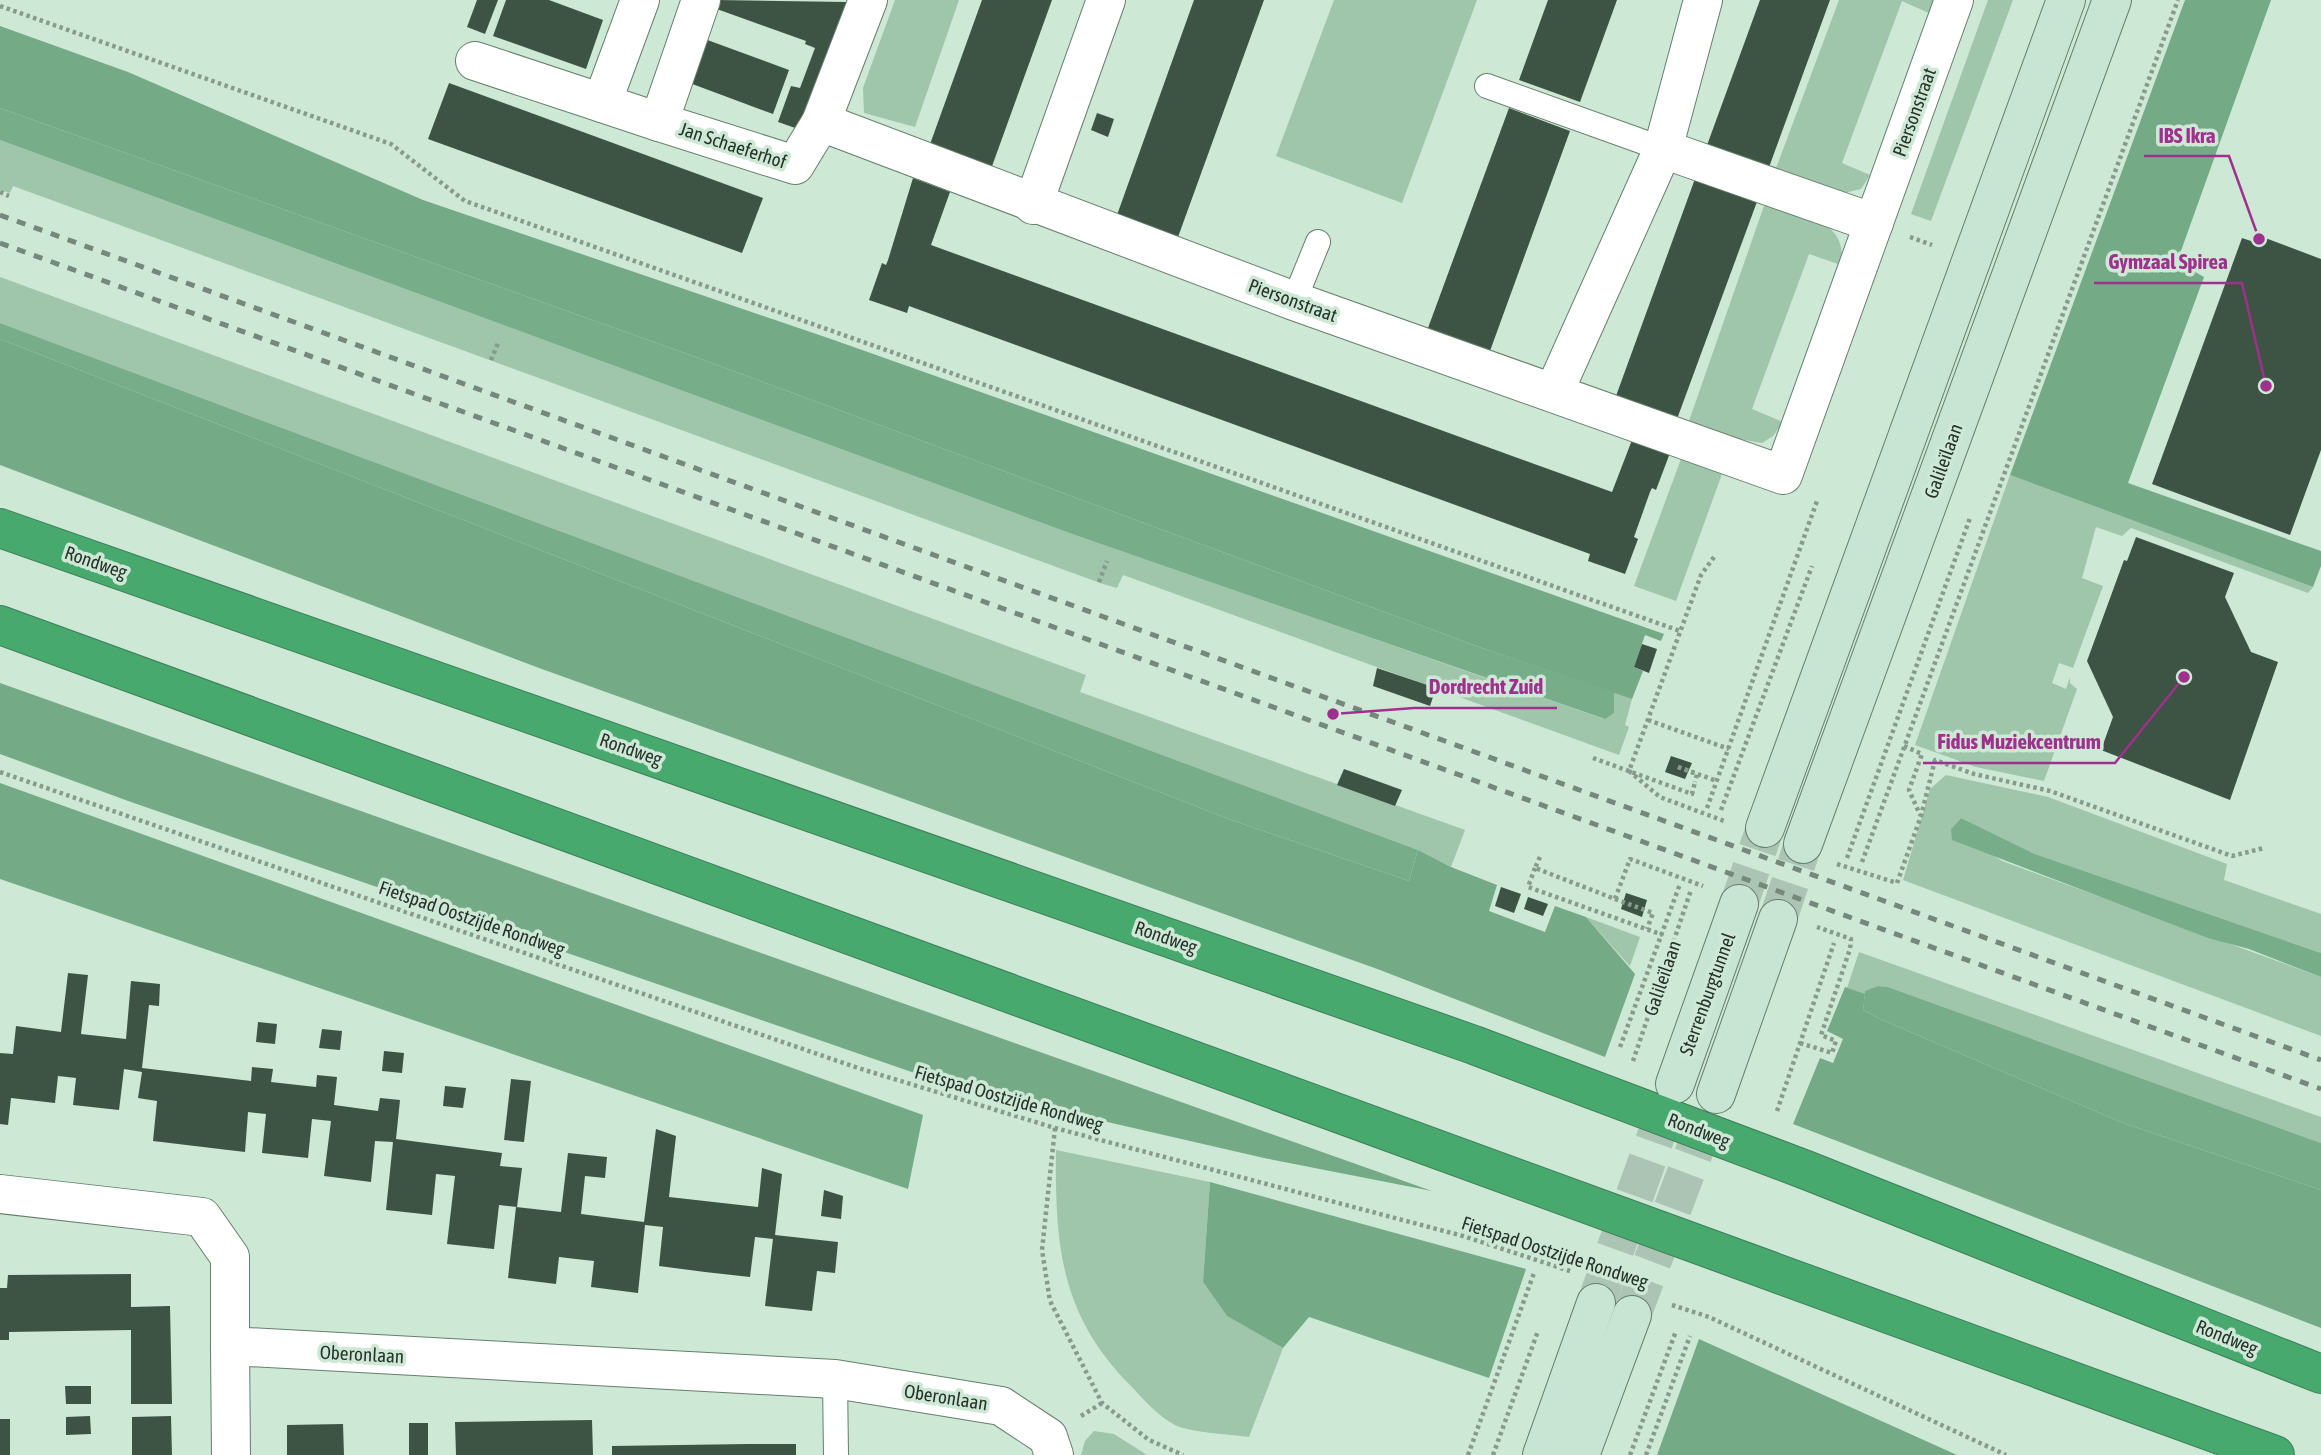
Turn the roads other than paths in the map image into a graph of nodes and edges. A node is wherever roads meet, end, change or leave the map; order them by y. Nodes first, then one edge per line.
1 (640, 0) edge
2 (701, 0) edge
3 (868, 0) edge
4 (1106, 0) edge
5 (1703, 0) edge
6 (1954, 0) edge
7 (2066, 0) edge
8 (2112, 0) edge
9 (475, 61) dead end
10 (1488, 86) dead end
11 (603, 103) junction
12 (659, 122) junction
13 (821, 122) junction
14 (1663, 149) junction
15 (1033, 205) junction
16 (1874, 223) junction
17 (1318, 242) dead end
18 (1294, 302) junction
19 (1554, 392) junction
20 (0, 528) edge
21 (0, 625) edge
22 (1765, 828) tunnel mouth
23 (1803, 844) tunnel mouth
24 (1740, 904) tunnel mouth
25 (1778, 919) tunnel mouth
26 (1675, 1084) tunnel mouth
27 (1716, 1094) tunnel mouth
28 (0, 1194) edge
29 (1588, 1289) tunnel mouth
30 (1632, 1315) tunnel mouth
31 (230, 1346) junction
32 (2321, 1374) edge
33 (835, 1379) junction
34 (1051, 1446) edge
35 (231, 1455) edge
36 (836, 1455) edge
37 (1542, 1455) edge
38 (1580, 1455) edge
39 (2275, 1455) edge

1 - 11 street
2 - 12 street, Jan Schaeferhof
3 - 13 street, Jan Schaeferhof
4 - 15 street
5 - 14 street
6 - 16 street, Piersonstraat
7 - 22 street
8 - 23 street, Galileïlaan
9 - 11 street, Jan Schaeferhof
10 - 14 lane
11 - 12 street, Jan Schaeferhof
12 - 13 street, Jan Schaeferhof
13 - 15 street, Piersonstraat
14 - 16 street
14 - 19 street
15 - 18 street, Piersonstraat
16 - 19 street, Piersonstraat
17 - 18 lane
18 - 19 street, Piersonstraat
20 - 32 highway, Rondweg
21 - 39 highway
24 - 26 street, Sterrenburgtunnel
25 - 27 street
28 - 31 street
29 - 37 street
30 - 38 street
31 - 33 street, Oberonlaan
31 - 35 street
33 - 34 street, Oberonlaan
33 - 36 lane

